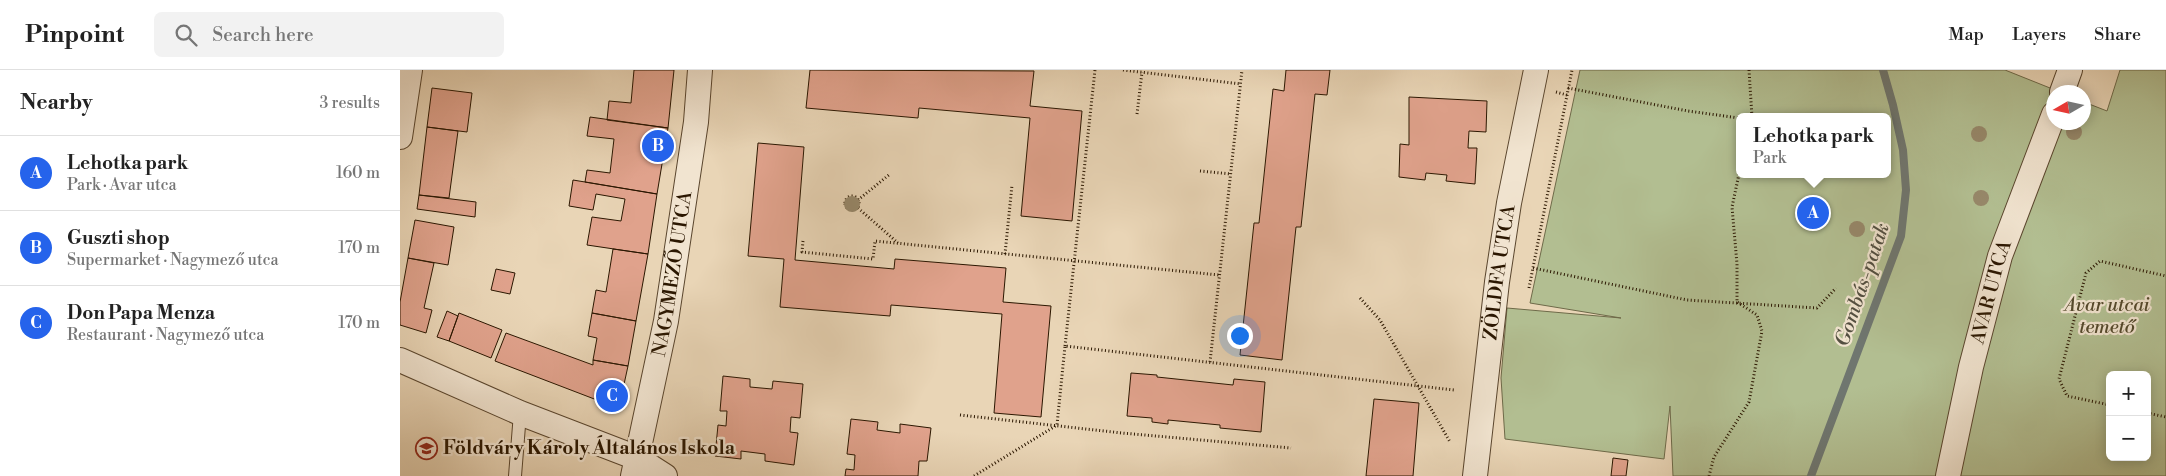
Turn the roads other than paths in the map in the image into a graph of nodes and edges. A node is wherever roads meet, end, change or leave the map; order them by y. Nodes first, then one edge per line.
1 (410, 70) edge
2 (700, 70) edge
3 (1536, 70) edge
4 (2070, 70) edge
5 (2065, 85) edge
6 (2048, 130) edge
7 (400, 137) edge
8 (400, 360) edge
9 (520, 412) junction
10 (635, 467) edge
11 (515, 476) edge
12 (665, 476) edge
13 (1475, 476) edge
14 (1948, 476) edge

1 - 7 street
2 - 10 street, NAGYMEZŐ UTCA
3 - 13 street, ZÖLDFA UTCA
4 - 5 street
6 - 14 street, AVAR UTCA
8 - 9 street
9 - 10 street
9 - 11 lane
10 - 12 street

